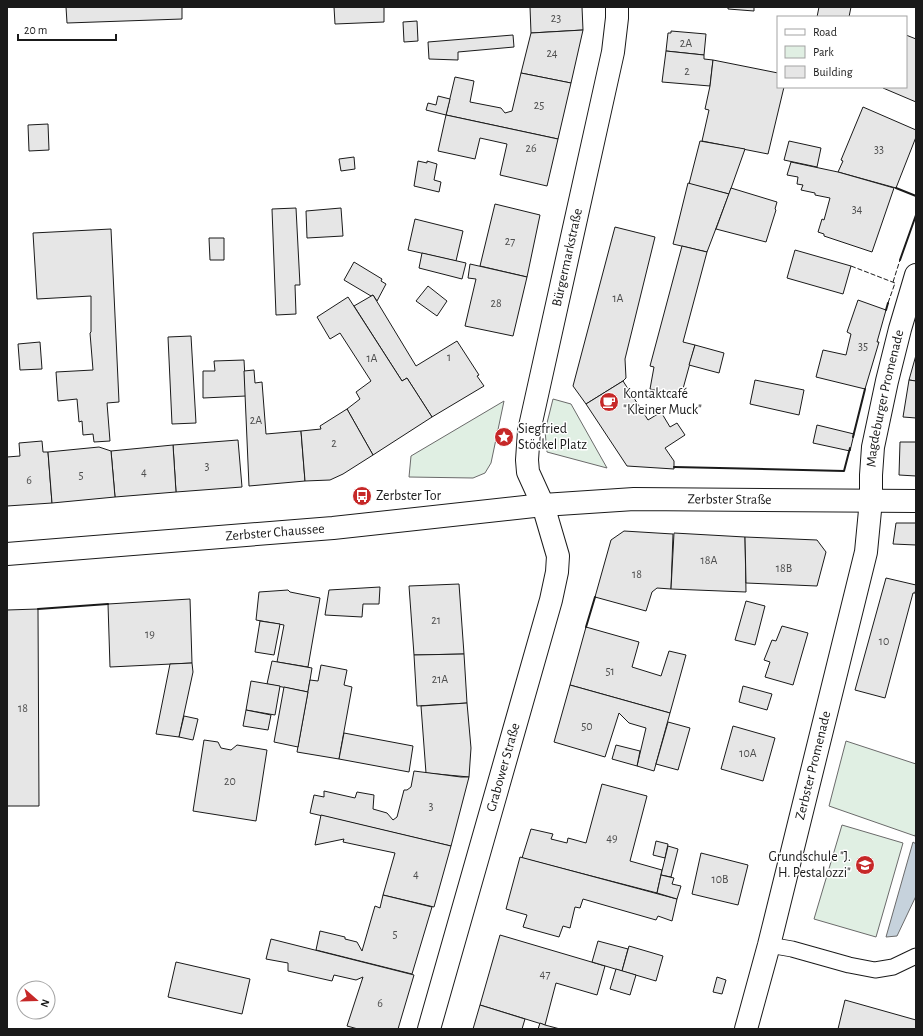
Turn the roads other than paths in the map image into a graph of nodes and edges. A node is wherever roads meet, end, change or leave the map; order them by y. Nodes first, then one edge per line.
1 (617, 7) edge
2 (916, 275) edge
3 (871, 500) junction
4 (916, 501) edge
5 (543, 505) junction
6 (7, 554) edge
7 (769, 945) junction
8 (916, 956) edge
9 (429, 1029) edge
10 (746, 1029) edge

1 - 5 street, Bürgermarkstraße
2 - 3 street, Magdeburger Promenade
3 - 4 street, Zerbster Straße
3 - 5 street, Zerbster Straße
3 - 7 street, Zerbster Promenade
5 - 6 street, Zerbster Chaussee
5 - 9 street, Grabower Straße
7 - 8 lane
7 - 10 street, Zerbster Promenade

